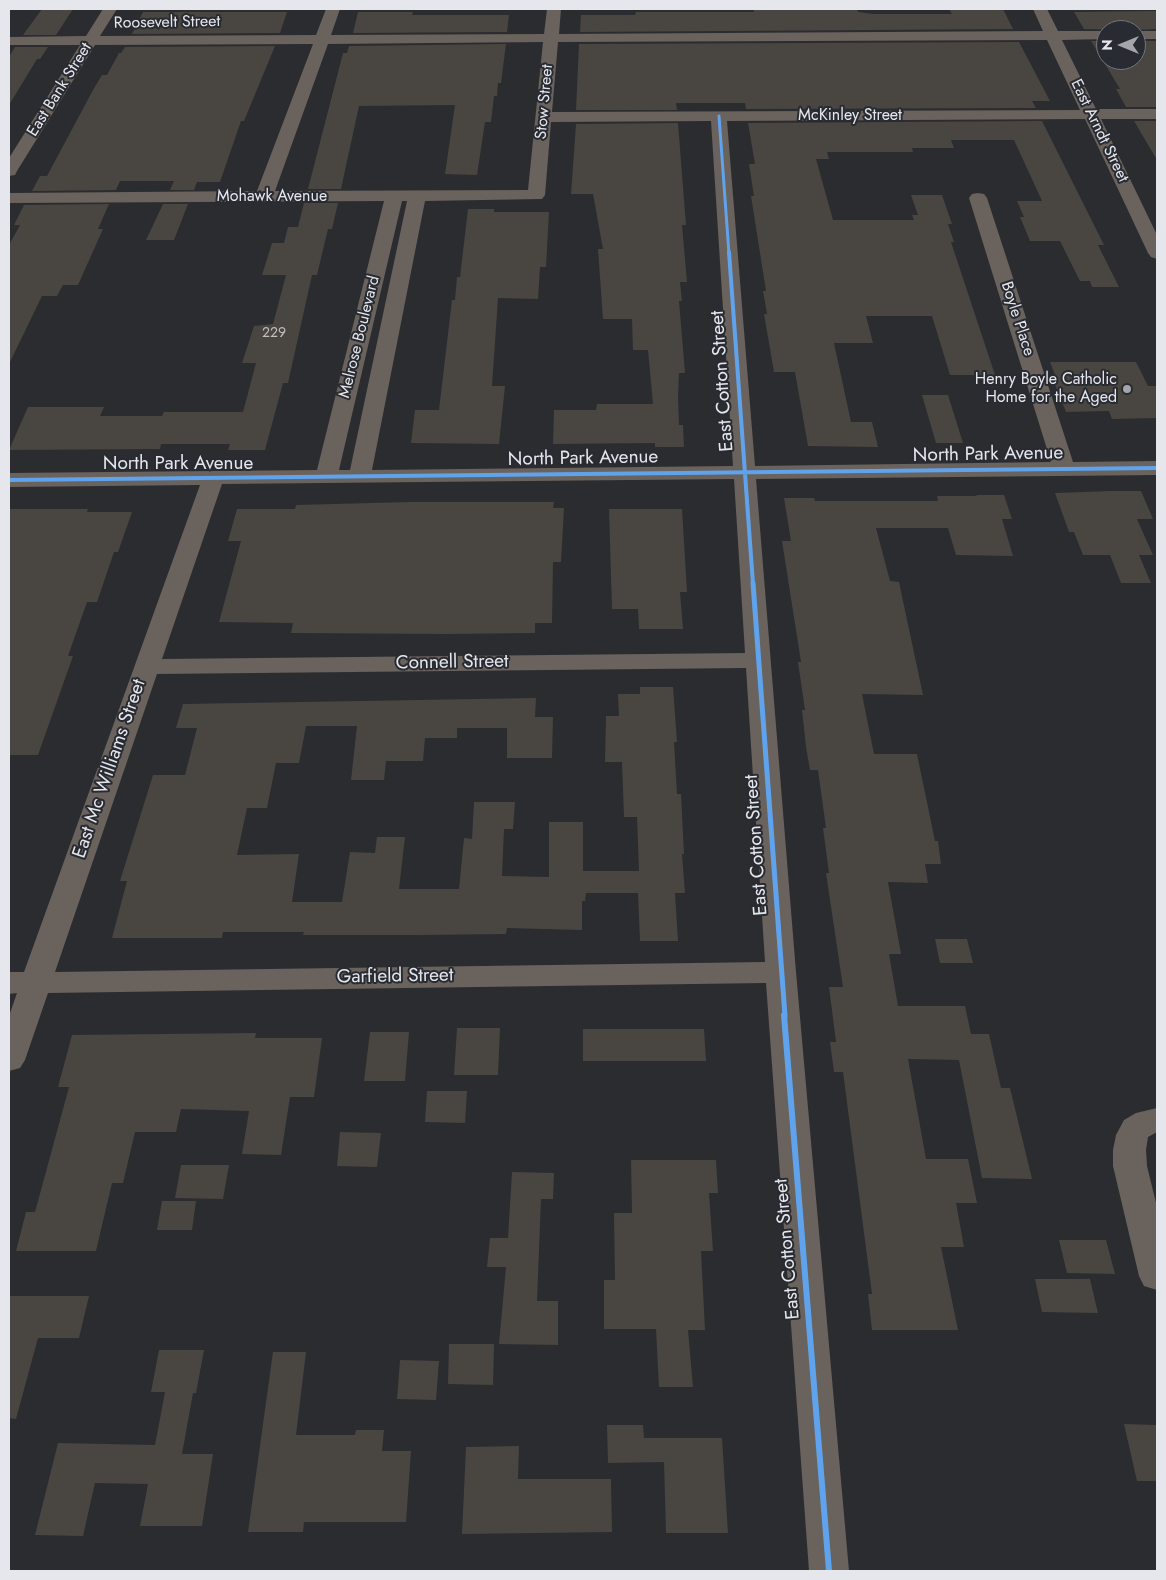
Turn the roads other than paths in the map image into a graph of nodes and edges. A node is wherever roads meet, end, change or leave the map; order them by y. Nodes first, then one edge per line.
1 (110, 9) edge
2 (333, 9) edge
3 (554, 9) edge
4 (1040, 9) edge
5 (1096, 35) edge
6 (1053, 36) junction
7 (551, 38) junction
8 (322, 39) junction
9 (9, 41) edge
10 (90, 41) junction
11 (1092, 114) junction
12 (1157, 114) edge
13 (719, 116) junction
14 (543, 117) junction
15 (9, 171) edge
16 (536, 195) joint
17 (264, 197) junction
18 (394, 197) junction
19 (417, 197) junction
20 (9, 198) edge
21 (978, 198) dead end
22 (1157, 253) edge
23 (1157, 468) edge
24 (1064, 469) junction
25 (745, 472) junction
26 (360, 476) junction
27 (213, 478) junction
28 (326, 478) junction
29 (9, 480) edge
30 (758, 660) junction
31 (146, 667) junction
32 (781, 972) junction
33 (22, 983) edge
34 (9, 1060) edge
35 (1157, 1120) edge
36 (1157, 1276) edge
37 (829, 1571) edge

1 - 10 street, East Bank Street
2 - 8 street
3 - 7 street, Stow Street
4 - 6 street, East Arndt Street
5 - 6 street, Roosevelt Street
6 - 7 street, Roosevelt Street
6 - 11 street, East Arndt Street
7 - 8 street, Roosevelt Street
7 - 14 street, Stow Street
8 - 10 street, Roosevelt Street
8 - 17 street
9 - 10 street, Roosevelt Street
10 - 15 street, East Bank Street
11 - 12 street, McKinley Street
11 - 13 street, McKinley Street
11 - 22 street, East Arndt Street
13 - 14 street, McKinley Street
13 - 25 street, East Cotton Street
14 - 16 street, Stow Street
16 - 19 street, Mohawk Avenue
17 - 18 street, Mohawk Avenue
17 - 20 street, Mohawk Avenue
18 - 19 street, Mohawk Avenue
18 - 28 street, Melrose Boulevard
19 - 26 street, Melrose Boulevard
21 - 24 street, Boyle Place
23 - 24 street, North Park Avenue
24 - 25 street, North Park Avenue
25 - 26 street, North Park Avenue
25 - 30 street, East Cotton Street
26 - 28 street, North Park Avenue
27 - 28 street, North Park Avenue
27 - 29 street, North Park Avenue
27 - 31 street, East Mc Williams Street
30 - 31 street, Connell Street
30 - 32 street, East Cotton Street
31 - 33 street, East Mc Williams Street
32 - 33 street, Garfield Street
32 - 37 street, East Cotton Street
33 - 34 street, East Mc Williams Street
35 - 36 street

